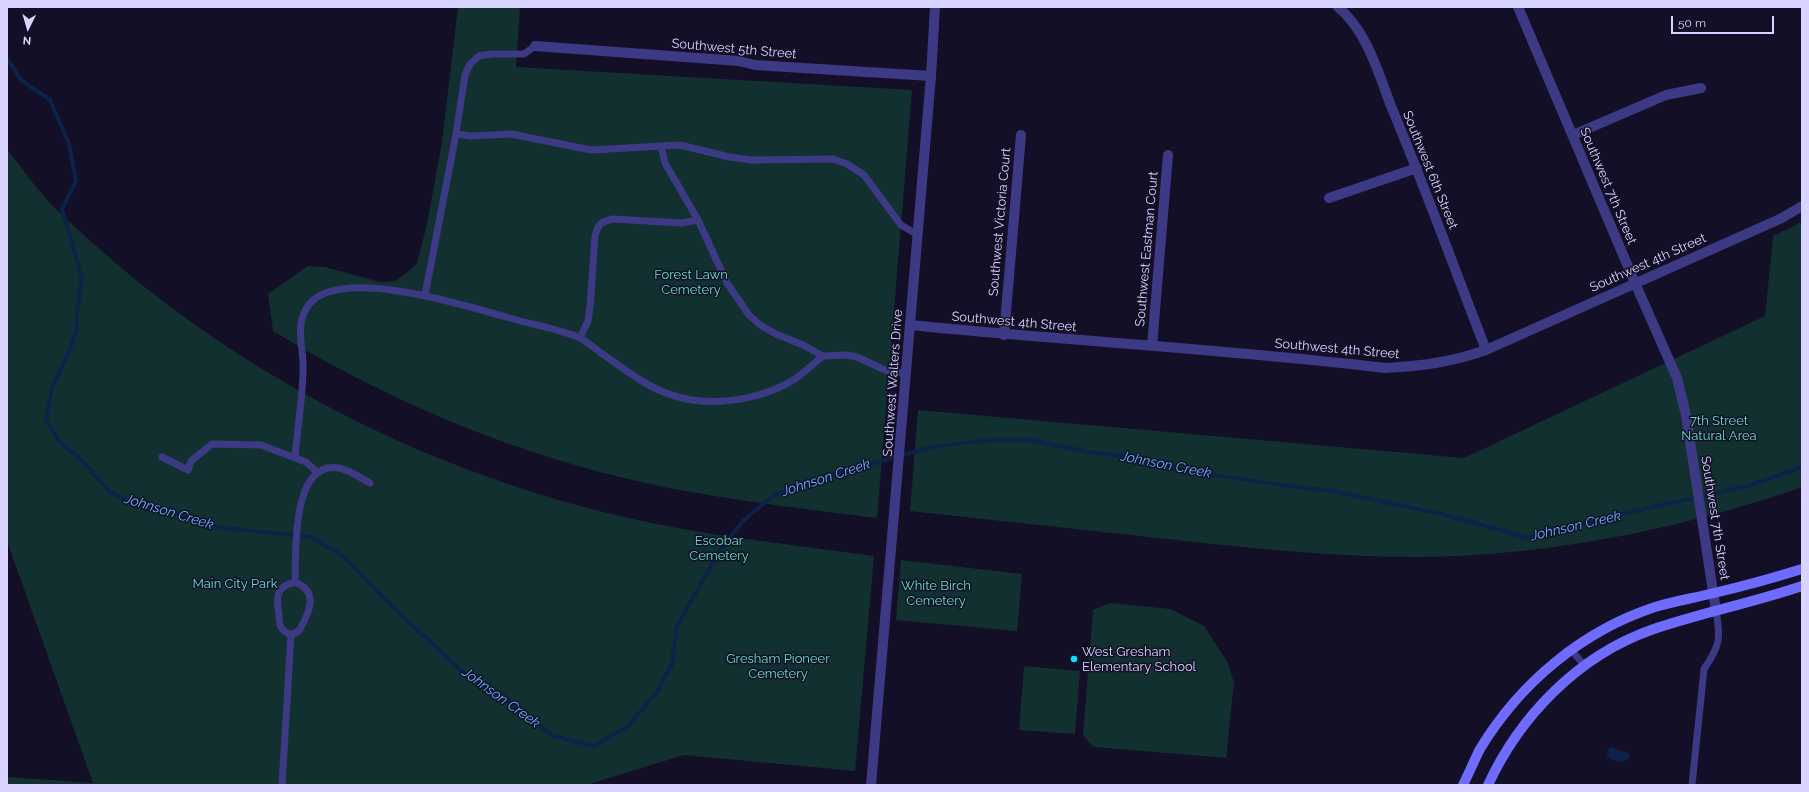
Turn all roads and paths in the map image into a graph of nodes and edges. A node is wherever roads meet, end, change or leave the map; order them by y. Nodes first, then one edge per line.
1 (935, 7) edge
2 (1338, 7) edge
3 (1518, 7) edge
4 (535, 46) joint
5 (931, 76) junction
6 (1701, 88) dead end
7 (456, 134) junction
8 (1021, 135) dead end
9 (1573, 135) junction
10 (661, 146) junction
11 (1168, 155) dead end
12 (1417, 168) junction
13 (1329, 198) dead end
14 (1802, 206) edge
15 (698, 220) junction
16 (918, 235) junction
17 (1635, 283) junction
18 (425, 295) junction
19 (910, 325) junction
20 (1004, 335) junction
21 (580, 338) junction
22 (1152, 346) junction
23 (1486, 350) junction
24 (823, 356) junction
25 (906, 374) junction
26 (162, 457) dead end
27 (295, 458) junction
28 (318, 473) junction
29 (370, 483) dead end
30 (1802, 569) edge
31 (295, 582) junction
32 (1802, 586) edge
33 (1714, 593) junction
34 (1716, 611) junction
35 (291, 635) junction
36 (1571, 650) junction
37 (1585, 666) junction
38 (282, 785) edge
39 (871, 785) edge
40 (1463, 785) edge
41 (1488, 785) edge
42 (1692, 785) edge

1 - 5 street, Southwest Walters Drive
2 - 12 street, Southwest 6th Street
3 - 9 street, Southwest 7th Street
4 - 5 street, Southwest 5th Street
4 - 7 lane
5 - 16 street, Southwest Walters Drive
6 - 9 street
7 - 10 lane
7 - 18 lane
8 - 20 street, Southwest Victoria Court
9 - 17 street, Southwest 7th Street
10 - 15 lane
10 - 16 lane
11 - 22 street, Southwest Eastman Court
12 - 13 street
12 - 23 street, Southwest 6th Street
14 - 17 street, Southwest 4th Street
15 - 21 lane
15 - 24 lane
16 - 19 street, Southwest Walters Drive
17 - 23 street, Southwest 4th Street
17 - 33 street, Southwest 7th Street
18 - 21 lane
18 - 27 lane
19 - 20 street, Southwest 4th Street
19 - 25 street, Southwest Walters Drive
20 - 22 street, Southwest 4th Street
21 - 24 lane
22 - 23 street, Southwest 4th Street
24 - 25 lane
25 - 39 street, Southwest Walters Drive
26 - 27 lane
27 - 28 lane
28 - 29 lane
28 - 31 lane
30 - 33 main road
31 - 35 lane
31 - 35 lane
32 - 34 main road
33 - 34 street, Southwest 7th Street
33 - 36 main road
34 - 37 main road
34 - 42 lane
35 - 38 lane
36 - 37 lane
36 - 40 main road
37 - 41 main road

